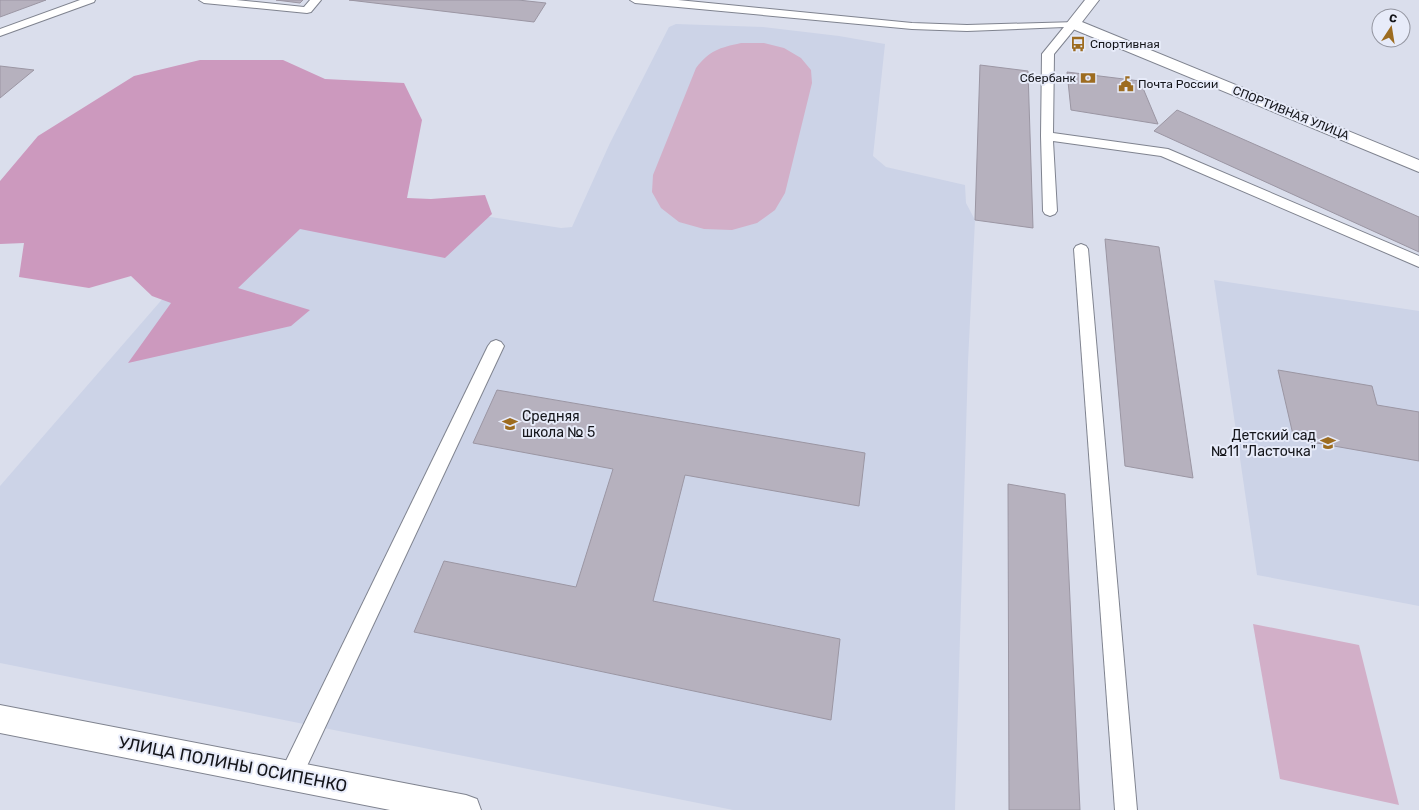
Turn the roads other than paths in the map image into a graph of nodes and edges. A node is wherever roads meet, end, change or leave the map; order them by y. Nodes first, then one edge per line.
1 (90, 0) edge
2 (204, 0) edge
3 (316, 0) edge
4 (636, 0) edge
5 (1092, 0) edge
6 (1073, 24) junction
7 (0, 33) edge
8 (1047, 136) junction
9 (1419, 166) edge
10 (1050, 211) dead end
11 (1082, 249) dead end
12 (1419, 262) edge
13 (496, 346) dead end
14 (0, 719) edge
15 (291, 775) junction
16 (466, 810) edge
17 (1126, 810) edge

1 - 7 lane
2 - 3 lane
4 - 6 lane
5 - 6 street
6 - 8 lane
6 - 9 street, СПОРТИВНАЯ УЛИЦА
8 - 10 lane
8 - 12 lane
11 - 17 lane
13 - 15 lane
14 - 15 street, УЛИЦА ПОЛИНЫ ОСИПЕНКО
15 - 16 street, УЛИЦА ПОЛИНЫ ОСИПЕНКО

